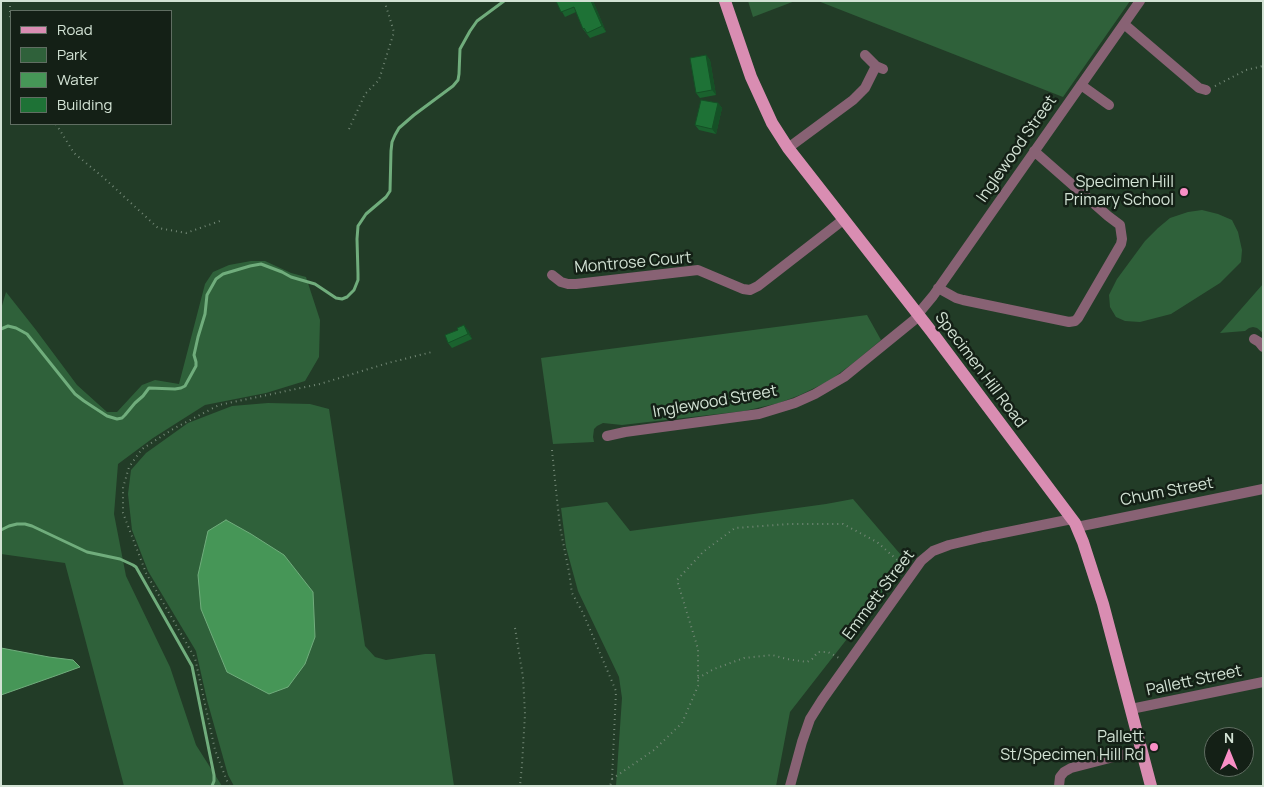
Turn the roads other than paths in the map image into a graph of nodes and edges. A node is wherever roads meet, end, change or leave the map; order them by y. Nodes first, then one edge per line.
1 (725, 1) edge
2 (1140, 1) edge
3 (1124, 24) junction
4 (865, 55) dead end
5 (1081, 85) junction
6 (1206, 90) road end
7 (1109, 105) dead end
8 (788, 148) junction
9 (1034, 151) junction
10 (843, 220) junction
11 (552, 275) dead end
12 (938, 288) junction
13 (918, 315) junction
14 (1254, 339) dead end
15 (1263, 347) edge
16 (607, 436) dead end
17 (1263, 488) edge
18 (1074, 523) junction
19 (1263, 682) edge
20 (1131, 709) junction
21 (1142, 750) junction
22 (790, 786) edge
23 (1059, 786) edge
24 (1151, 786) edge

1 - 8 main road, Specimen Hill Road
2 - 3 street, Inglewood Street
3 - 5 street, Inglewood Street
3 - 6 street
4 - 8 street
5 - 7 street
5 - 9 street, Inglewood Street
8 - 10 main road, Specimen Hill Road
9 - 12 street, Inglewood Street
9 - 12 street
10 - 11 street, Montrose Court
10 - 13 main road, Specimen Hill Road
12 - 13 street, Inglewood Street
13 - 16 street, Inglewood Street
13 - 18 main road, Specimen Hill Road
14 - 15 street
17 - 18 street, Chum Street
18 - 20 main road, Specimen Hill Road
18 - 22 street, Emmett Street
19 - 20 street, Pallett Street
20 - 21 main road, Specimen Hill Road
21 - 23 street
21 - 24 main road, Specimen Hill Road

